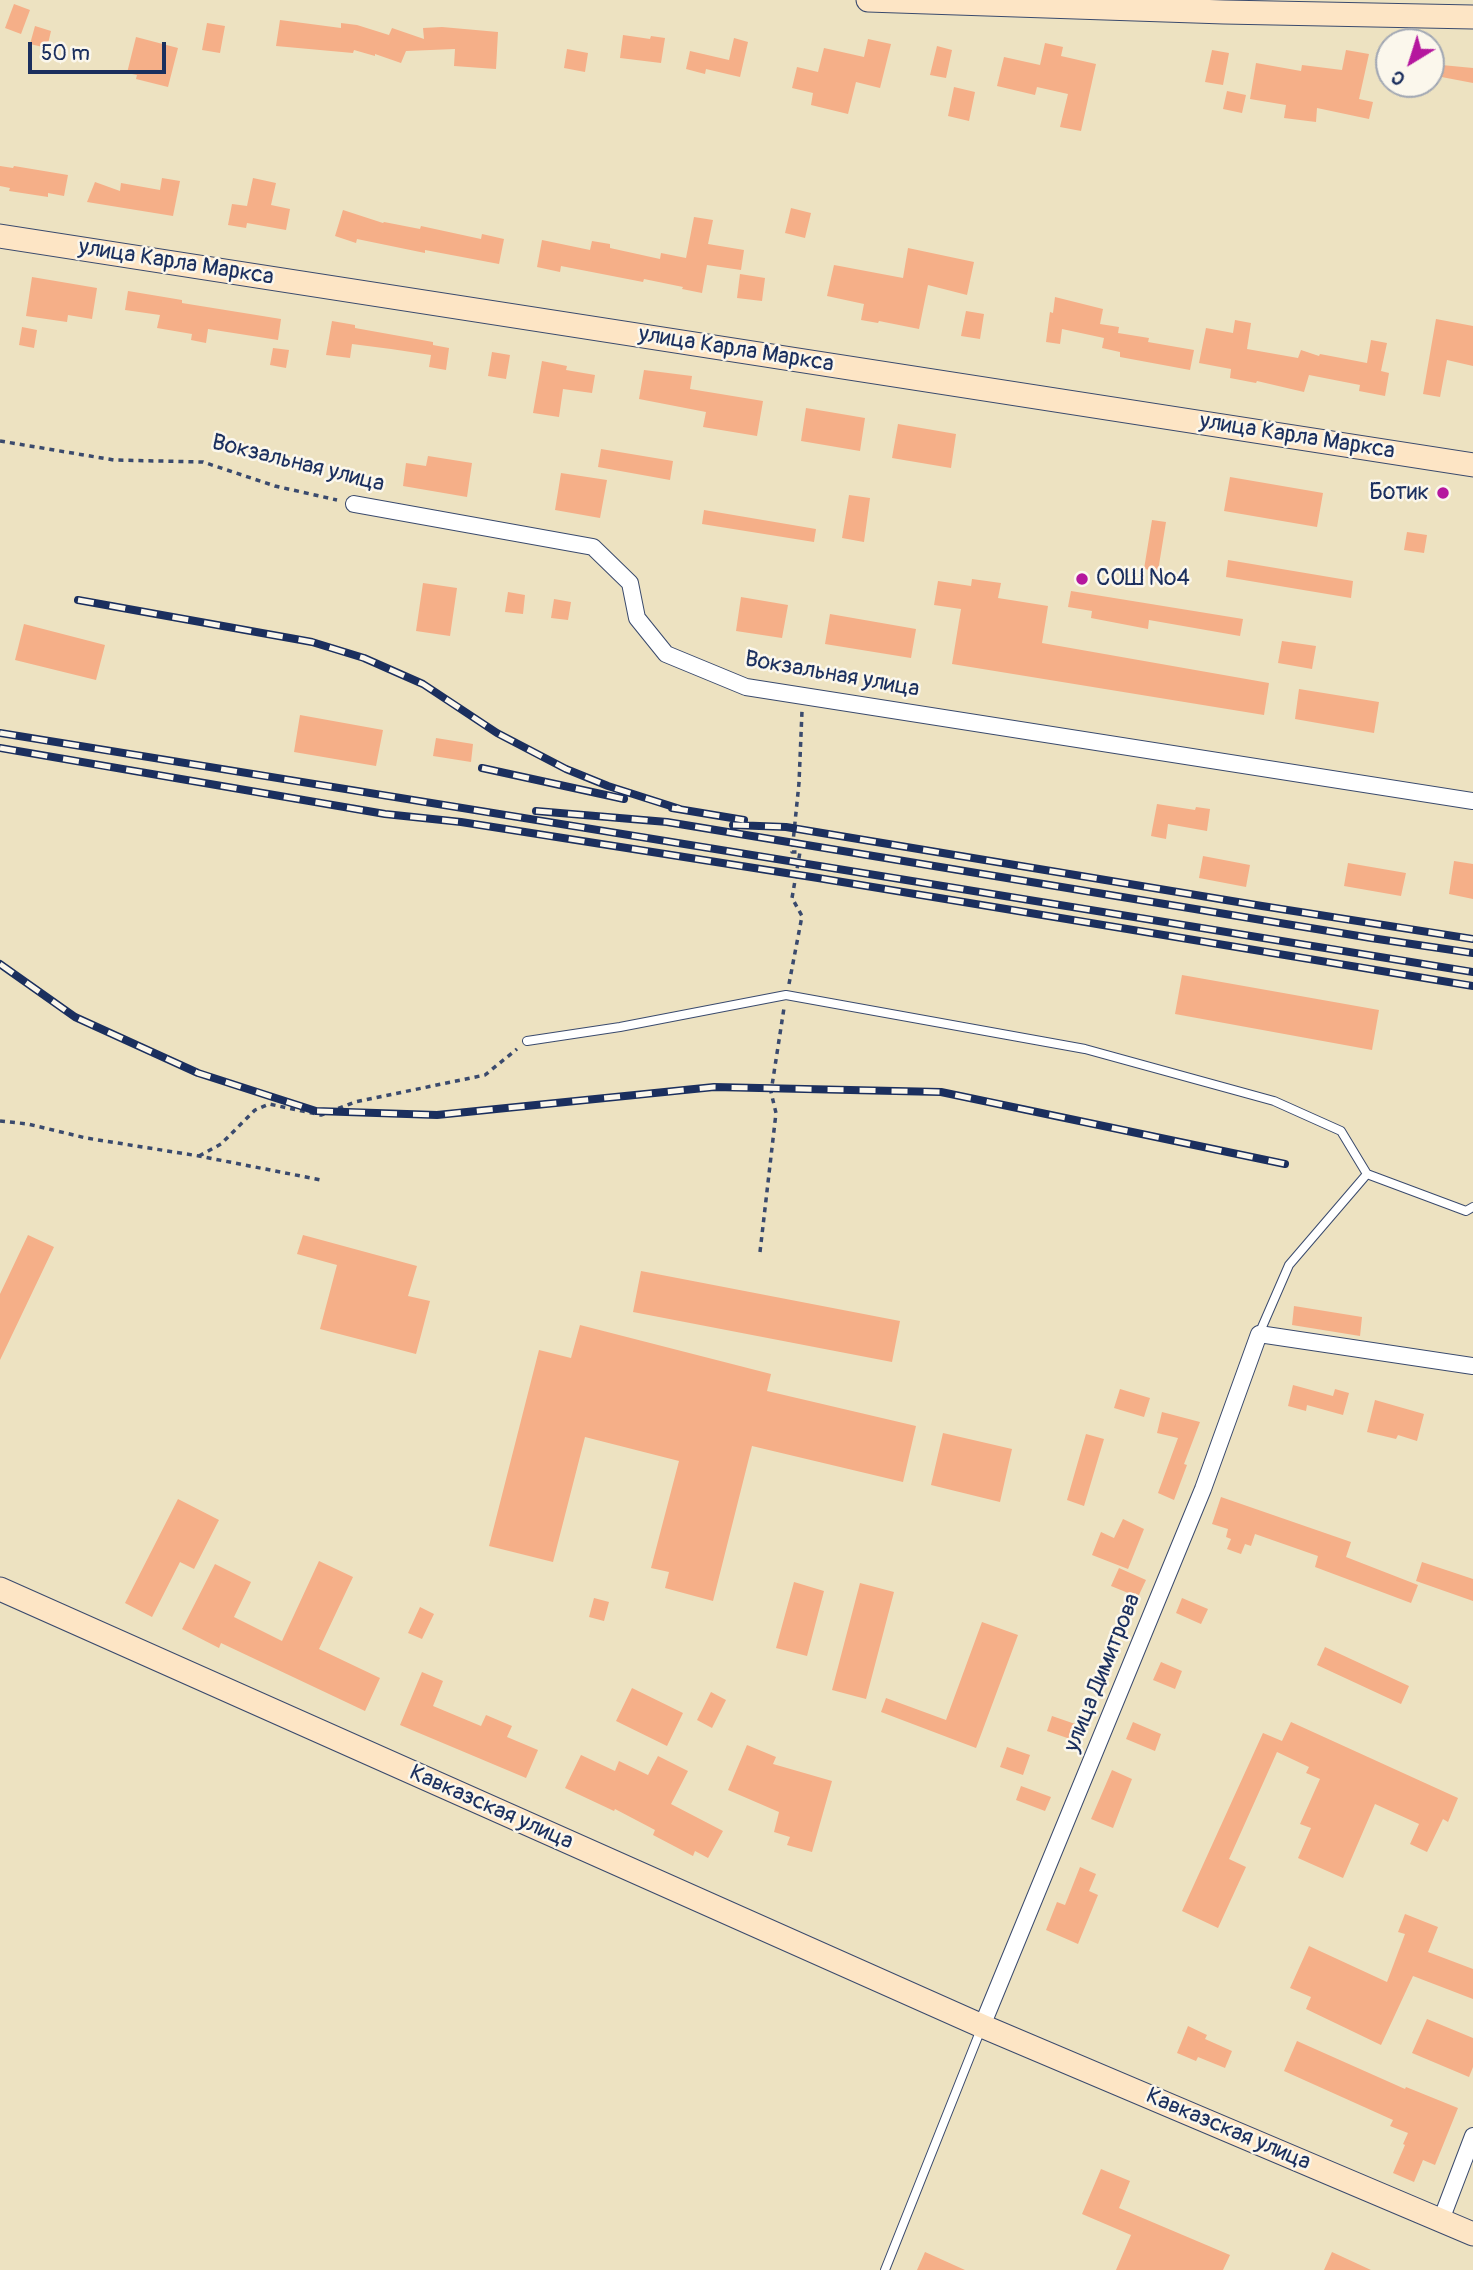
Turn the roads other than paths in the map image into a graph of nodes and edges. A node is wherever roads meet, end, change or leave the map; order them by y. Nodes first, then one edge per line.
1 (868, 0) edge
2 (1219, 6) edge
3 (1473, 17) edge
4 (0, 236) edge
5 (1473, 465) edge
6 (354, 504) road end
7 (1473, 801) edge
8 (527, 1041) road end
9 (1367, 1174) junction
10 (1473, 1207) edge
11 (1259, 1334) junction
12 (1473, 1366) edge
13 (0, 1589) edge
14 (982, 2026) junction
15 (1473, 2136) edge
16 (1441, 2220) junction
17 (1473, 2234) edge
18 (885, 2270) edge

1 - 2 street
2 - 3 street
4 - 5 street, улица Карла Маркса
6 - 7 street, Вокзальная улица
8 - 9 lane
9 - 10 lane
9 - 11 lane
11 - 12 street
11 - 14 street, улица Димитрова
13 - 14 street, Кавказская улица
14 - 16 street, Кавказская улица
14 - 18 lane
15 - 16 street
16 - 17 street, Кавказская улица

